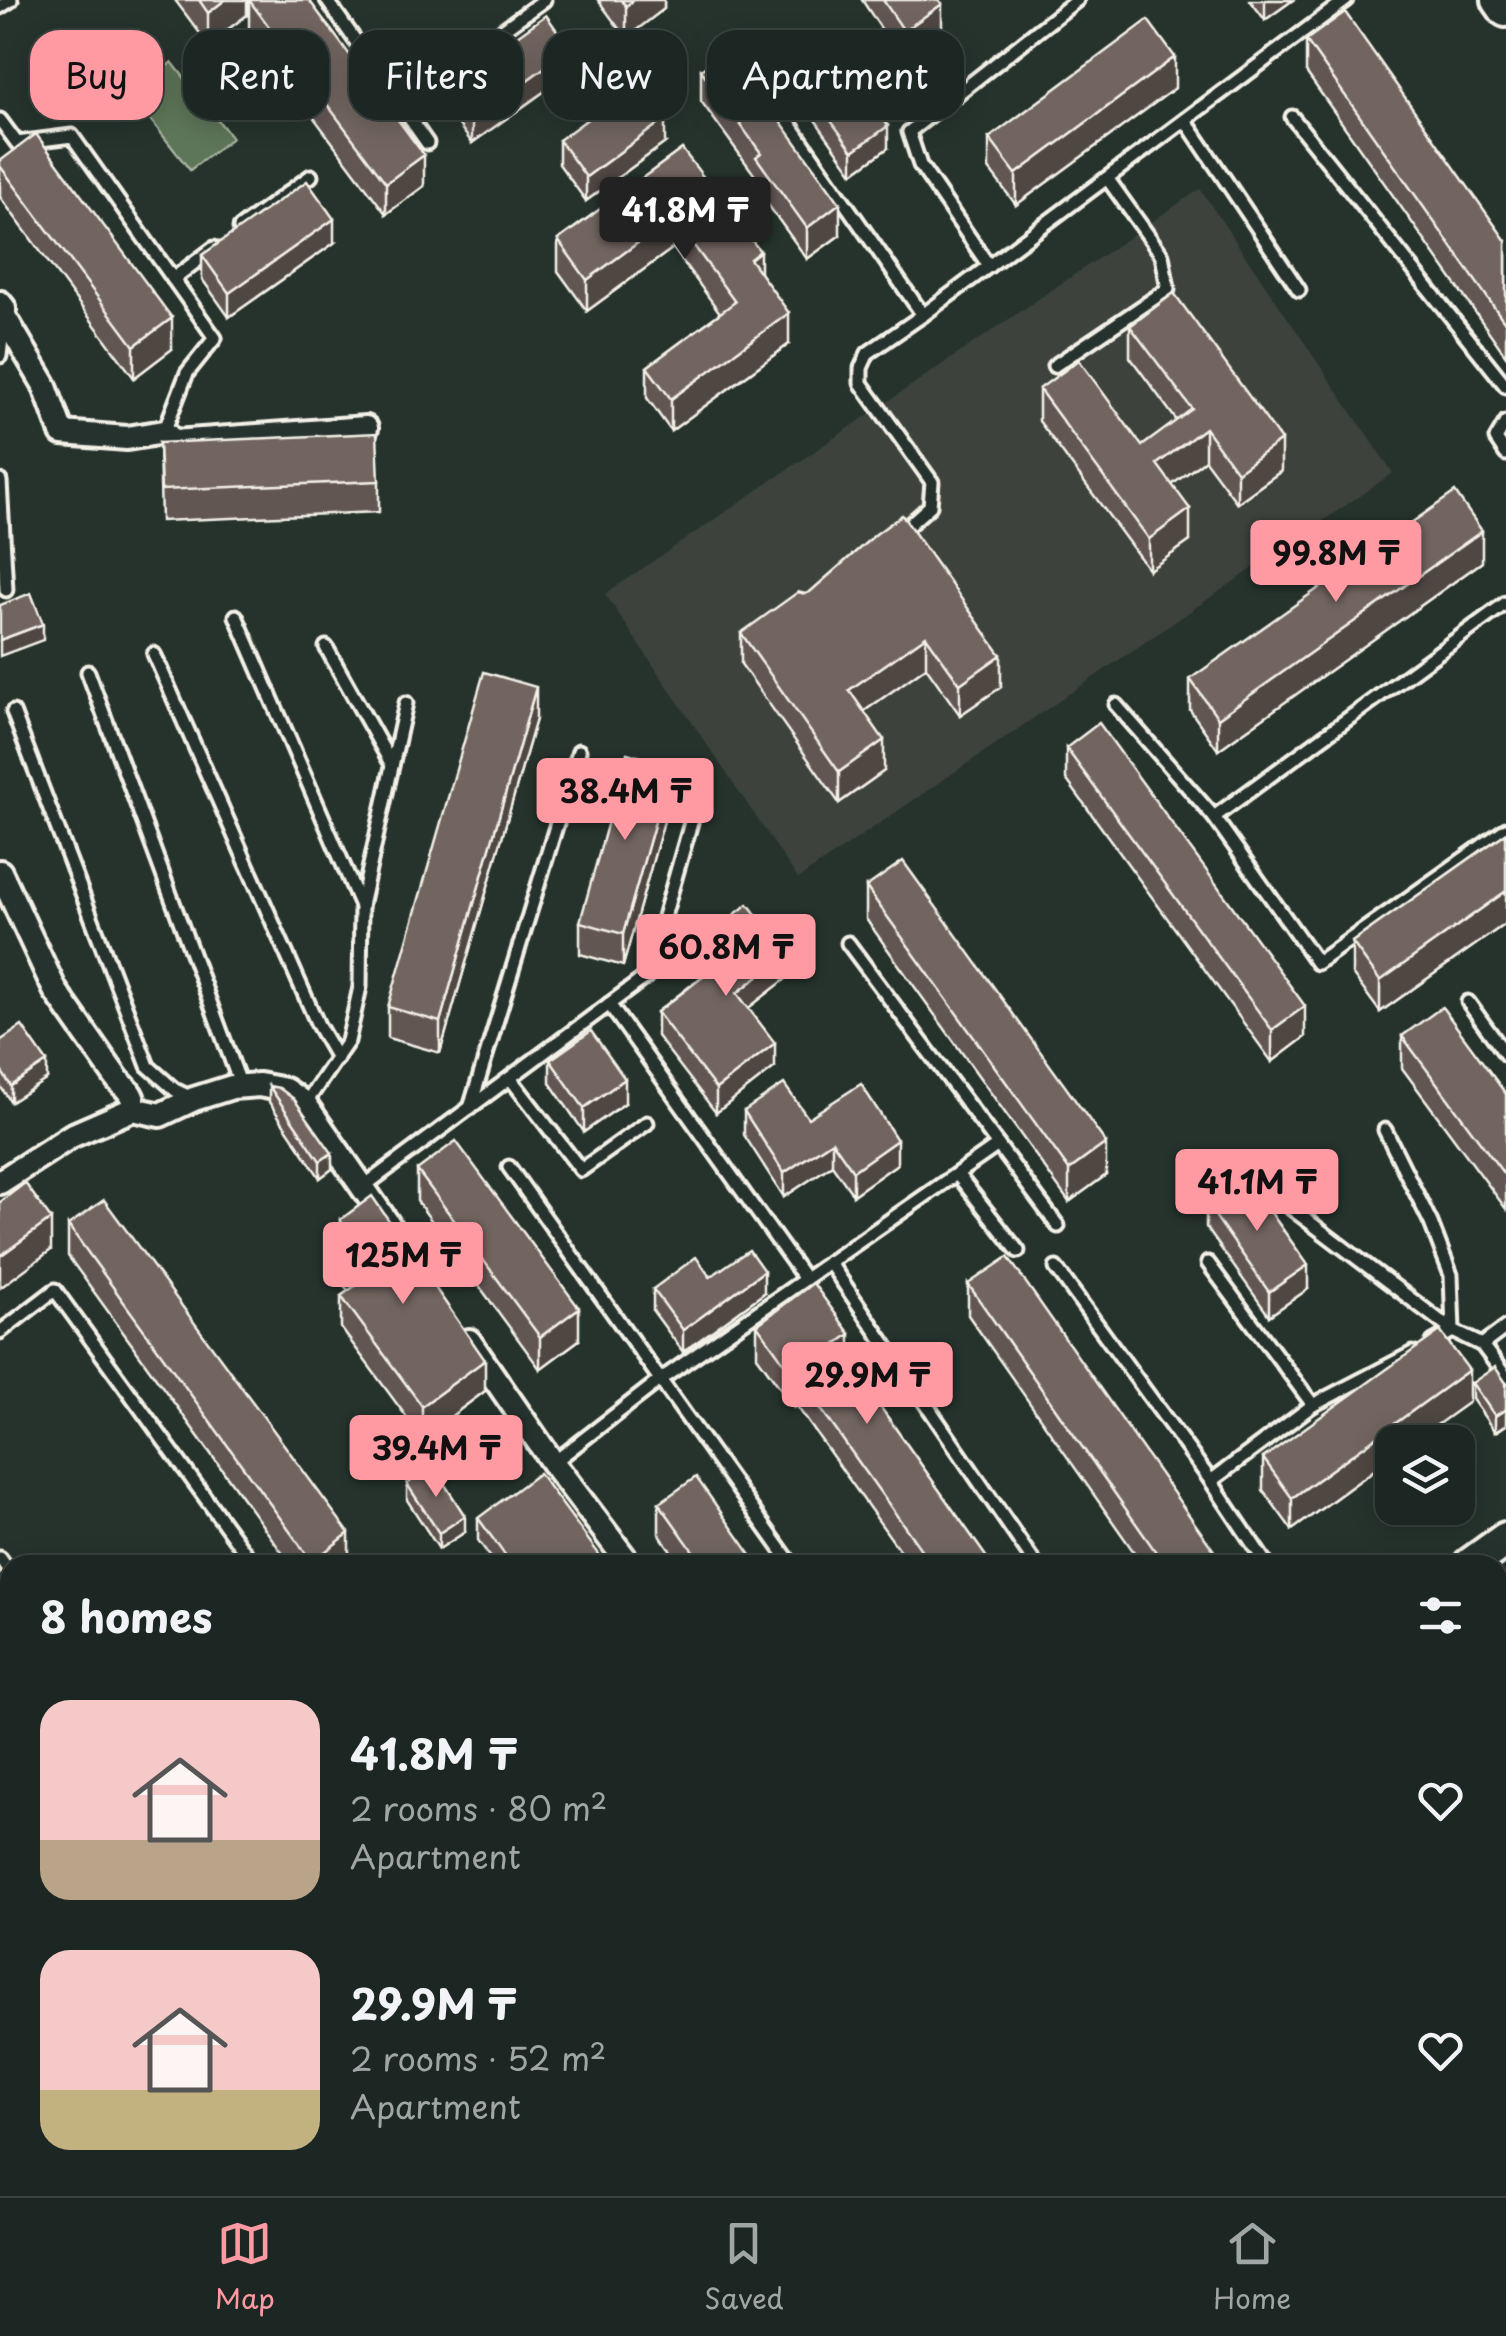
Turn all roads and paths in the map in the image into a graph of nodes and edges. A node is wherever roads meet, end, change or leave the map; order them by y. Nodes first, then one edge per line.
1 (11, 0) edge
2 (326, 0) edge
3 (544, 0) edge
4 (1078, 0) edge
5 (1346, 0) edge
6 (1499, 0) edge
7 (0, 8) edge
8 (1506, 10) edge
9 (503, 30) edge
10 (349, 33) edge
11 (1292, 118) dead end
12 (0, 120) edge
13 (410, 120) edge
14 (787, 120) edge
15 (1185, 120) junction
16 (428, 144) dead end
17 (311, 176) dead end
18 (1107, 178) junction
19 (234, 233) edge
20 (219, 244) edge
21 (990, 266) junction
22 (173, 279) junction
23 (1299, 290) dead end
24 (2, 310) edge
25 (923, 315) junction
26 (0, 356) edge
27 (1054, 366) dead end
28 (1506, 386) edge
29 (1506, 422) edge
30 (366, 428) dead end
31 (164, 432) junction
32 (1506, 454) edge
33 (0, 480) edge
34 (886, 545) edge
35 (6, 590) dead end
36 (1506, 603) edge
37 (236, 616) dead end
38 (326, 647) dead end
39 (154, 654) dead end
40 (88, 672) dead end
41 (406, 703) dead end
42 (1116, 705) dead end
43 (13, 712) dead end
44 (579, 751) dead end
45 (392, 765) junction
46 (696, 805) dead end
47 (1214, 817) junction
48 (1506, 829) edge
49 (0, 872) edge
50 (361, 906) junction
51 (848, 943) dead end
52 (1468, 1002) dead end
53 (609, 1004) junction
54 (1506, 1055) edge
55 (336, 1058) junction
56 (510, 1078) junction
57 (242, 1086) junction
58 (194, 1099) junction
59 (305, 1104) junction
60 (470, 1108) junction
61 (133, 1109) junction
62 (647, 1123) dead end
63 (1385, 1130) dead end
64 (998, 1145) junction
65 (509, 1167) dead end
66 (956, 1174) junction
67 (0, 1182) edge
68 (363, 1188) junction
69 (1291, 1208) dead end
70 (1058, 1226) dead end
71 (396, 1236) edge
72 (1018, 1251) dead end
73 (829, 1262) junction
74 (1208, 1263) dead end
75 (1056, 1268) dead end
76 (805, 1279) junction
77 (452, 1317) edge
78 (1506, 1326) edge
79 (1453, 1331) junction
80 (0, 1332) edge
81 (1482, 1344) junction
82 (1506, 1377) edge
83 (660, 1380) junction
84 (1314, 1405) junction
85 (553, 1463) junction
86 (1211, 1481) junction
87 (1506, 1539) edge
88 (247, 1555) edge
89 (622, 1555) edge
90 (785, 1555) edge
91 (1029, 1555) edge
92 (1260, 1555) edge
93 (1484, 1555) edge

1 - 7 lane
2 - 10 lane
3 - 9 lane
4 - 21 lane
5 - 15 lane
6 - 8 main road
11 - 28 lane
12 - 22 lane
13 - 16 lane
14 - 25 lane
15 - 18 lane
15 - 23 lane
17 - 19 lane
18 - 21 lane
18 - 27 lane
20 - 22 lane
21 - 25 lane
22 - 31 lane
24 - 26 lane
24 - 31 street
25 - 34 lane
29 - 32 lane
30 - 31 street
33 - 35 lane
36 - 47 lane
37 - 50 lane
38 - 45 lane
39 - 55 lane
40 - 57 lane
41 - 45 lane
42 - 47 lane
43 - 58 lane
44 - 60 lane
45 - 50 lane
46 - 53 lane
47 - 48 lane
49 - 61 street
50 - 55 lane
51 - 64 lane
52 - 54 lane
53 - 56 lane
53 - 76 lane
55 - 59 lane
56 - 60 lane
56 - 62 lane
57 - 58 street
57 - 59 street
58 - 61 street
59 - 68 street
60 - 68 lane
61 - 67 street
63 - 79 lane
64 - 66 lane
64 - 70 lane
65 - 83 lane
66 - 72 lane
66 - 73 lane
68 - 71 street
69 - 79 lane
73 - 76 lane
73 - 91 lane
74 - 84 lane
75 - 86 lane
76 - 83 lane
77 - 85 street
78 - 81 lane
79 - 81 lane
79 - 84 lane
80 - 88 lane
81 - 82 lane
83 - 85 lane
83 - 90 lane
84 - 86 lane
85 - 89 street
86 - 92 lane
87 - 93 main road

